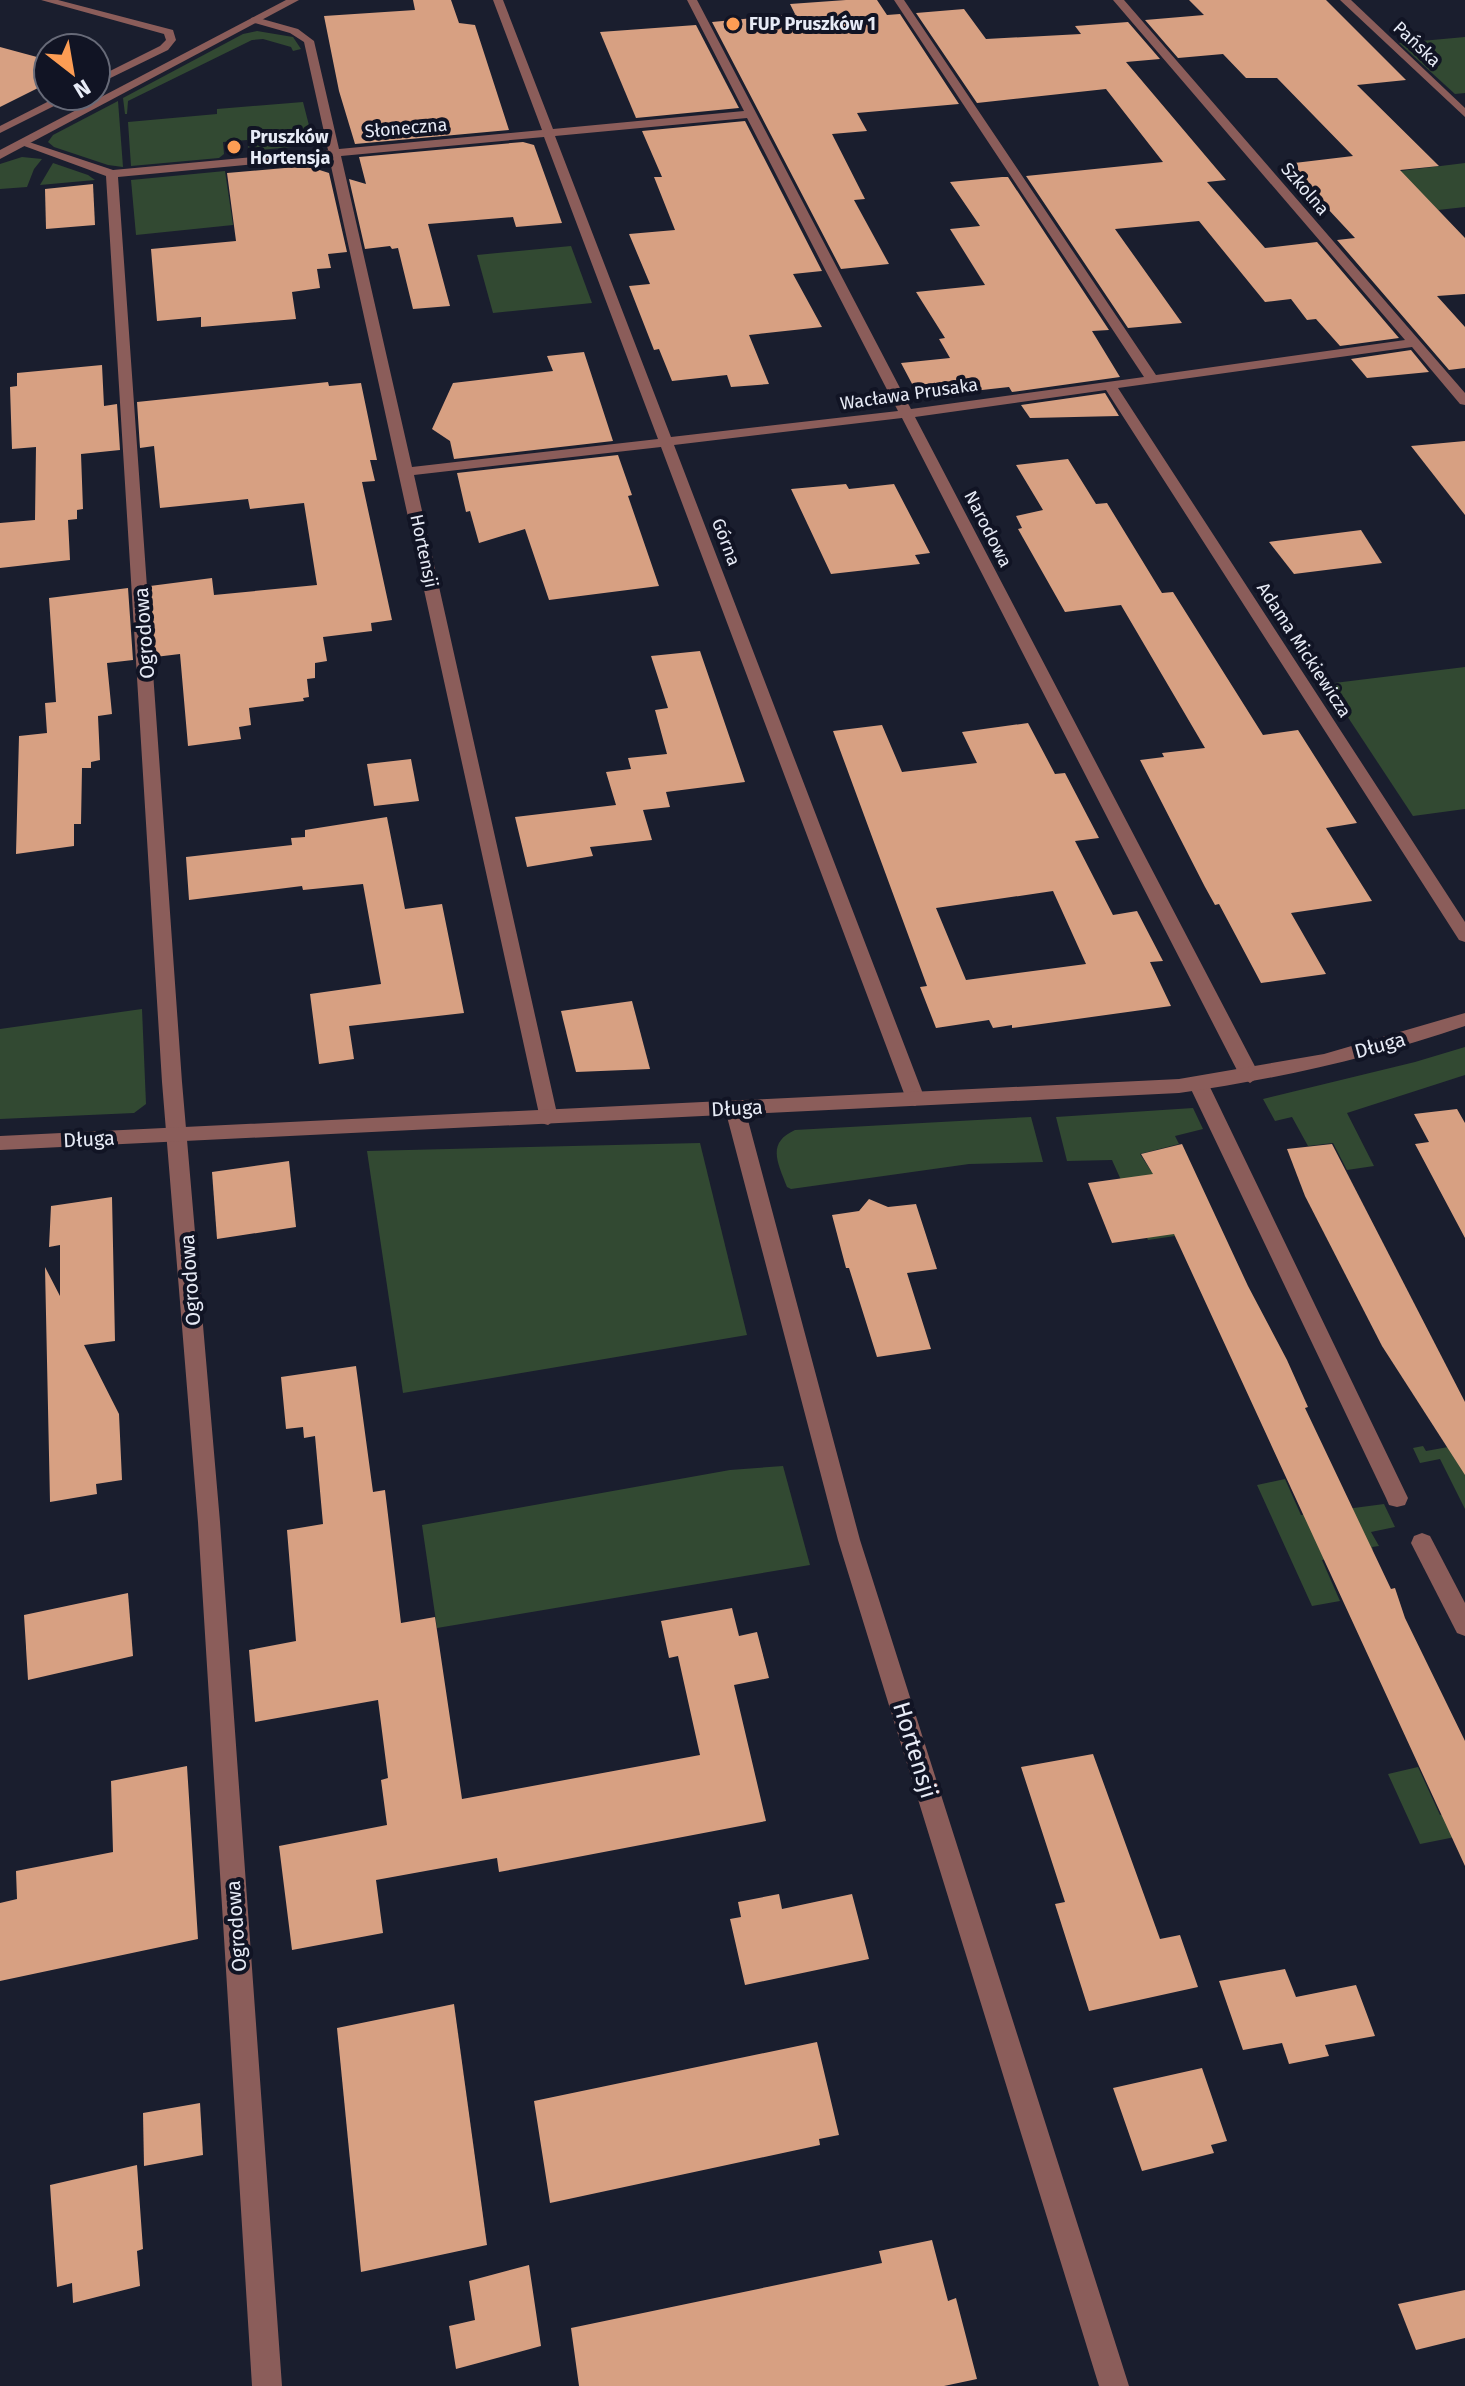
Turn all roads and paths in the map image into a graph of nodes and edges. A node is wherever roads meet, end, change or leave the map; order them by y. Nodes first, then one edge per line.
1 (46, 0) edge
2 (294, 0) edge
3 (498, 0) edge
4 (692, 0) edge
5 (899, 0) edge
6 (1118, 0) edge
7 (1345, 0) edge
8 (255, 20) junction
9 (112, 74) edge
10 (36, 112) edge
11 (751, 114) junction
12 (1465, 114) edge
13 (0, 130) edge
14 (548, 133) junction
15 (22, 143) junction
16 (334, 152) junction
17 (0, 155) edge
18 (112, 174) junction
19 (1415, 343) junction
20 (1153, 380) junction
21 (1110, 386) junction
22 (1465, 401) edge
23 (905, 413) junction
24 (666, 440) junction
25 (407, 472) junction
26 (1465, 936) edge
27 (1465, 1019) edge
28 (1250, 1076) junction
29 (1198, 1083) junction
30 (915, 1099) junction
31 (735, 1109) junction
32 (548, 1118) junction
33 (178, 1134) junction
34 (0, 1143) edge
35 (1397, 1498) dead end
36 (1422, 1543) dead end
37 (1465, 1626) edge
38 (267, 2386) edge
39 (1114, 2386) edge

1 - 9 street
2 - 8 street
3 - 14 street, Górna
4 - 11 street, Narodowa
5 - 20 street
6 - 19 street, Szkolna
7 - 12 street, Pańska
8 - 15 street
8 - 16 street, Hortensji
10 - 13 street
11 - 14 street, Słoneczna
11 - 23 street, Narodowa
14 - 16 street, Słoneczna
14 - 24 street, Górna
15 - 17 street
15 - 18 street, Słoneczna
16 - 18 street, Słoneczna
16 - 25 street, Hortensji
18 - 33 street, Ogrodowa
19 - 20 street, Wacława Prusaka
19 - 22 street, Szkolna
20 - 21 street, Wacława Prusaka
21 - 23 street, Wacława Prusaka
21 - 26 street, Adama Mickiewicza
23 - 24 street, Wacława Prusaka
23 - 28 street, Narodowa
24 - 25 street, Wacława Prusaka
24 - 30 street, Górna
25 - 32 street, Hortensji
27 - 28 street, Długa
28 - 29 street, Długa
29 - 30 street, Długa
29 - 35 street
30 - 31 street, Długa
31 - 32 street, Długa
31 - 39 street, Hortensji
32 - 33 street, Długa
33 - 34 street, Długa
33 - 38 street, Ogrodowa
36 - 37 street

